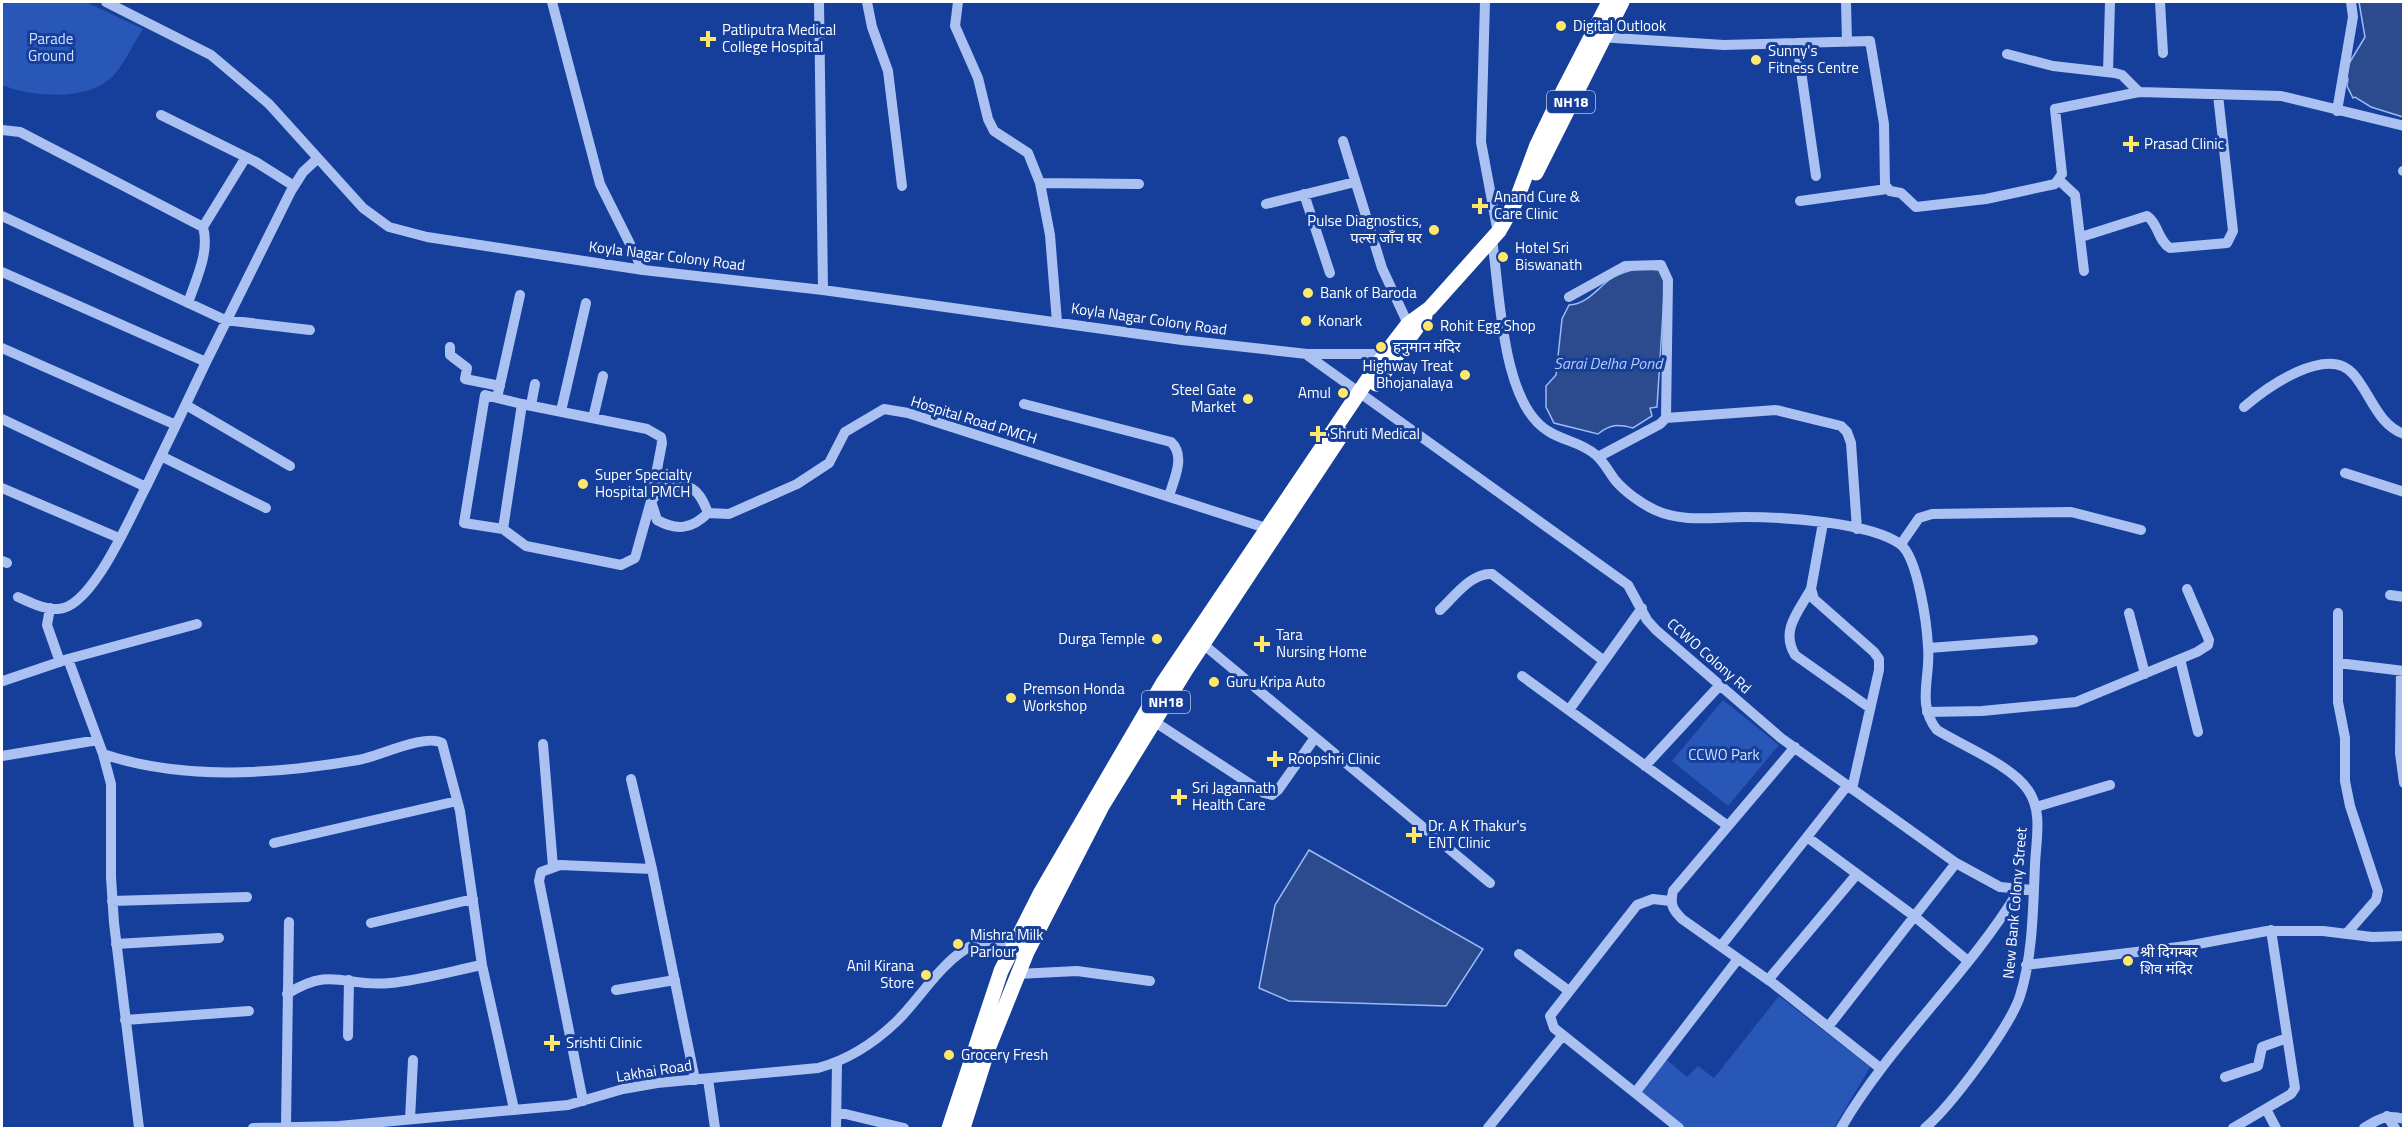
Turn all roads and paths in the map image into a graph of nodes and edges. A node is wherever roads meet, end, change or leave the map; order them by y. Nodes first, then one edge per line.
1 (106, 2) edge
2 (552, 2) edge
3 (819, 2) edge
4 (867, 2) edge
5 (958, 2) edge
6 (1485, 2) edge
7 (1609, 2) edge
8 (1622, 2) edge
9 (1846, 2) edge
10 (2110, 2) edge
11 (2160, 2) edge
12 (2351, 2) edge
13 (1597, 37) junction
14 (1847, 42) junction
15 (1797, 43) junction
16 (2163, 53) dead end
17 (2007, 54) dead end
18 (2108, 72) junction
19 (2139, 92) junction
20 (2218, 95) junction
21 (2337, 111) junction
22 (161, 115) dead end
23 (2403, 126) edge
24 (2, 130) edge
25 (1343, 141) dead end
26 (246, 157) junction
27 (317, 159) junction
28 (1816, 176) dead end
29 (2060, 181) junction
30 (1355, 182) junction
31 (1040, 183) junction
32 (1139, 184) dead end
33 (294, 186) junction
34 (902, 186) dead end
35 (1887, 189) junction
36 (1304, 195) junction
37 (1800, 201) dead end
38 (1266, 204) dead end
39 (2, 216) edge
40 (202, 227) junction
41 (1495, 237) junction
42 (2081, 237) junction
43 (643, 270) junction
44 (2084, 271) dead end
45 (2, 272) edge
46 (1330, 273) dead end
47 (823, 290) junction
48 (520, 296) dead end
49 (1569, 297) dead end
50 (188, 303) junction
51 (586, 303) dead end
52 (1430, 308) junction
53 (225, 320) junction
54 (1057, 322) junction
55 (1408, 324) junction
56 (310, 330) dead end
57 (450, 347) dead end
58 (2, 348) edge
59 (1307, 354) junction
60 (1385, 354) junction
61 (206, 362) junction
62 (603, 376) dead end
63 (535, 384) dead end
64 (500, 386) junction
65 (1363, 394) junction
66 (497, 398) junction
67 (526, 404) junction
68 (1024, 404) dead end
69 (186, 405) junction
70 (2244, 407) dead end
71 (561, 411) junction
72 (593, 418) junction
73 (1666, 418) junction
74 (2, 419) edge
75 (176, 425) junction
76 (2403, 434) edge
77 (161, 456) junction
78 (1598, 457) junction
79 (290, 466) dead end
80 (2345, 473) dead end
81 (146, 487) junction
82 (2, 488) edge
83 (2403, 492) edge
84 (1169, 496) junction
85 (651, 501) junction
86 (266, 508) dead end
87 (708, 513) junction
88 (1823, 523) junction
89 (1266, 528) junction
90 (503, 529) junction
91 (1857, 529) junction
92 (2140, 530) dead end
93 (119, 538) junction
94 (1901, 544) junction
95 (1811, 589) junction
96 (2187, 589) dead end
97 (2390, 595) dead end
98 (18, 597) dead end
99 (2403, 597) edge
100 (50, 608) junction
101 (1642, 608) junction
102 (1440, 610) dead end
103 (2128, 613) dead end
104 (2338, 614) dead end
105 (197, 624) dead end
106 (2033, 640) dead end
107 (1203, 644) junction
108 (1929, 648) junction
109 (2180, 659) junction
110 (64, 661) junction
111 (1604, 661) junction
112 (2338, 663) junction
113 (1182, 665) junction
114 (2402, 671) edge
115 (2145, 674) junction
116 (1522, 676) dead end
117 (3, 681) dead end
118 (1720, 685) junction
119 (1870, 708) junction
120 (1569, 710) junction
121 (1927, 712) junction
122 (1155, 722) junction
123 (2198, 732) dead end
124 (1314, 739) junction
125 (98, 740) junction
126 (543, 744) dead end
127 (1794, 747) junction
128 (103, 754) junction
129 (2, 756) edge
130 (1645, 766) junction
131 (630, 779) dead end
132 (2403, 783) edge
133 (2110, 786) dead end
134 (1850, 787) junction
135 (457, 801) junction
136 (2037, 807) junction
137 (1728, 826) junction
138 (1807, 837) junction
139 (274, 843) dead end
140 (1956, 863) junction
141 (553, 867) junction
142 (652, 869) junction
143 (1857, 874) junction
144 (1490, 883) dead end
145 (2019, 890) junction
146 (2033, 890) junction
147 (247, 897) dead end
148 (473, 899) junction
149 (112, 901) junction
150 (1670, 902) junction
151 (1914, 916) junction
152 (289, 922) dead end
153 (371, 923) dead end
154 (2271, 930) junction
155 (2347, 933) junction
156 (2403, 936) edge
157 (219, 938) dead end
158 (116, 944) junction
159 (1721, 946) junction
160 (1020, 949) junction
161 (1519, 954) dead end
162 (1738, 959) junction
163 (1968, 961) junction
164 (2026, 964) junction
165 (482, 965) junction
166 (1018, 974) junction
167 (675, 980) junction
168 (1768, 980) junction
169 (349, 981) junction
170 (1150, 981) dead end
171 (616, 990) dead end
172 (1569, 991) junction
173 (287, 994) junction
174 (249, 1011) dead end
175 (125, 1020) junction
176 (1828, 1027) junction
177 (1563, 1035) junction
178 (348, 1036) dead end
179 (2287, 1038) junction
180 (413, 1060) dead end
181 (837, 1063) junction
182 (1880, 1068) junction
183 (2225, 1077) dead end
184 (708, 1079) junction
185 (695, 1080) junction
186 (1635, 1093) junction
187 (584, 1101) junction
188 (514, 1109) junction
189 (2266, 1109) junction
190 (837, 1112) junction
191 (2387, 1116) junction
192 (410, 1119) junction
193 (2403, 1119) edge
194 (286, 1126) junction
195 (327, 1127) edge
196 (139, 1128) edge
197 (253, 1128) edge
198 (715, 1128) edge
199 (836, 1128) edge
200 (904, 1128) edge
201 (949, 1128) edge
202 (963, 1128) edge
203 (1488, 1128) edge
204 (1679, 1128) edge
205 (1841, 1128) edge
206 (1925, 1128) edge
207 (2233, 1128) edge
208 (2276, 1128) edge
209 (2364, 1128) edge
210 (2396, 1128) edge

1 - 27 street, Koyla Nagar Colony Road
2 - 43 street
3 - 47 street
4 - 34 street
5 - 31 street
6 - 41 street
7 - 13 highway, NH18
8 - 13 highway, NH18
9 - 14 street
10 - 18 street
11 - 16 street
12 - 21 street
13 - 15 street
13 - 41 highway, NH18
14 - 15 street
14 - 35 street
15 - 28 street
17 - 18 street
18 - 19 street
19 - 20 street
19 - 29 street
20 - 21 street
20 - 42 street
21 - 23 street
22 - 26 street
24 - 40 street
25 - 30 street
26 - 33 street
26 - 40 street
27 - 33 street
27 - 43 street, Koyla Nagar Colony Road
29 - 35 street
29 - 42 street
30 - 36 street
30 - 55 street
31 - 32 street
31 - 54 street
33 - 53 street
35 - 37 street
36 - 38 street
36 - 46 street
39 - 50 street
40 - 50 street
41 - 52 highway, NH18
41 - 78 street
42 - 44 street
43 - 47 street, Koyla Nagar Colony Road
45 - 61 street
47 - 54 street, Koyla Nagar Colony Road
48 - 64 street
49 - 73 street
50 - 53 street
51 - 71 street
52 - 55 highway, NH18
52 - 65 highway, NH18
53 - 56 street
53 - 61 street
54 - 59 street, Koyla Nagar Colony Road
55 - 60 highway, NH18
57 - 64 street
58 - 75 street
59 - 60 street, Koyla Nagar Colony Road
59 - 65 street
60 - 65 highway, NH18
61 - 69 street
62 - 72 street
63 - 67 street
64 - 66 street
65 - 89 highway, NH18
65 - 101 street, CCWO Colony Rd
65 - 107 highway, NH18
66 - 67 street
66 - 90 street
67 - 71 street
67 - 90 street
68 - 84 street
69 - 75 street
69 - 79 street
70 - 76 street
71 - 72 street
72 - 85 street
73 - 78 street
73 - 91 street
74 - 81 street
75 - 77 street
77 - 81 street
77 - 86 street
78 - 88 street
80 - 83 street
81 - 93 street
82 - 93 street
84 - 87 street, Hospital Road PMCH
84 - 89 street, Hospital Road PMCH
85 - 87 street
85 - 87 street
85 - 90 street
88 - 91 street
88 - 95 street
89 - 113 highway, NH18
91 - 94 street
92 - 94 street
93 - 100 street
94 - 108 street
95 - 119 street
95 - 119 street
96 - 109 street
97 - 99 street
98 - 100 street
100 - 110 street
101 - 111 street
101 - 118 street, CCWO Colony Rd
102 - 111 street
103 - 115 street
104 - 112 street
105 - 110 street
106 - 108 street
107 - 113 highway, NH18
107 - 124 street
108 - 121 street
109 - 115 street
109 - 123 street
110 - 117 street
110 - 125 street
111 - 120 street
112 - 114 street
112 - 155 street
113 - 122 highway, NH18
113 - 160 highway, NH18
114 - 132 street
115 - 121 street
116 - 120 street
118 - 127 street, CCWO Colony Rd
118 - 130 street
119 - 134 street
120 - 130 street
121 - 136 street, New Bank Colony Street
122 - 124 street
122 - 160 highway, NH18
124 - 144 street
125 - 128 street
125 - 129 street
126 - 141 street
127 - 134 street, CCWO Colony Rd
127 - 137 street
128 - 135 street
128 - 149 street
130 - 137 street
131 - 142 street
133 - 136 street
134 - 138 street
134 - 140 street, CCWO Colony Rd
135 - 139 street
135 - 148 street
136 - 146 street, New Bank Colony Street
137 - 150 street
138 - 143 street
138 - 159 street
140 - 145 street, CCWO Colony Rd
140 - 151 street
141 - 142 street
141 - 187 street
142 - 167 street
143 - 151 street
143 - 168 street
145 - 146 street, CCWO Colony Rd
145 - 163 street
146 - 164 street, New Bank Colony Street
147 - 149 street
148 - 153 street
148 - 165 street
149 - 158 street
150 - 159 street
150 - 172 street
151 - 163 street
151 - 176 street
152 - 173 street
154 - 155 street
154 - 164 street
154 - 179 street
155 - 156 street
157 - 158 street
158 - 175 street
159 - 162 street
160 - 166 highway, NH18
160 - 181 street, Lakhai Road
160 - 201 highway, NH18
161 - 172 street
162 - 168 street
162 - 186 street
163 - 182 street
164 - 206 street, New Bank Colony Street
165 - 169 street
165 - 188 street
166 - 170 street
166 - 202 highway, NH18
167 - 171 street
167 - 185 street
168 - 176 street
169 - 173 street
169 - 178 street
172 - 177 street
173 - 194 street
174 - 175 street
175 - 196 street
176 - 182 street
177 - 186 street
177 - 203 street
179 - 183 street
179 - 189 street
180 - 192 street
181 - 184 street, Lakhai Road
181 - 190 street
182 - 205 street
184 - 185 street, Lakhai Road
184 - 198 street
185 - 187 street, Lakhai Road
186 - 204 street
187 - 188 street, Lakhai Road
188 - 192 street, Lakhai Road
189 - 207 street
189 - 208 street
190 - 199 street
190 - 200 street
191 - 193 street
191 - 209 street
191 - 210 street
192 - 195 street, Lakhai Road
194 - 195 street, Lakhai Road
194 - 197 street, Lakhai Road

